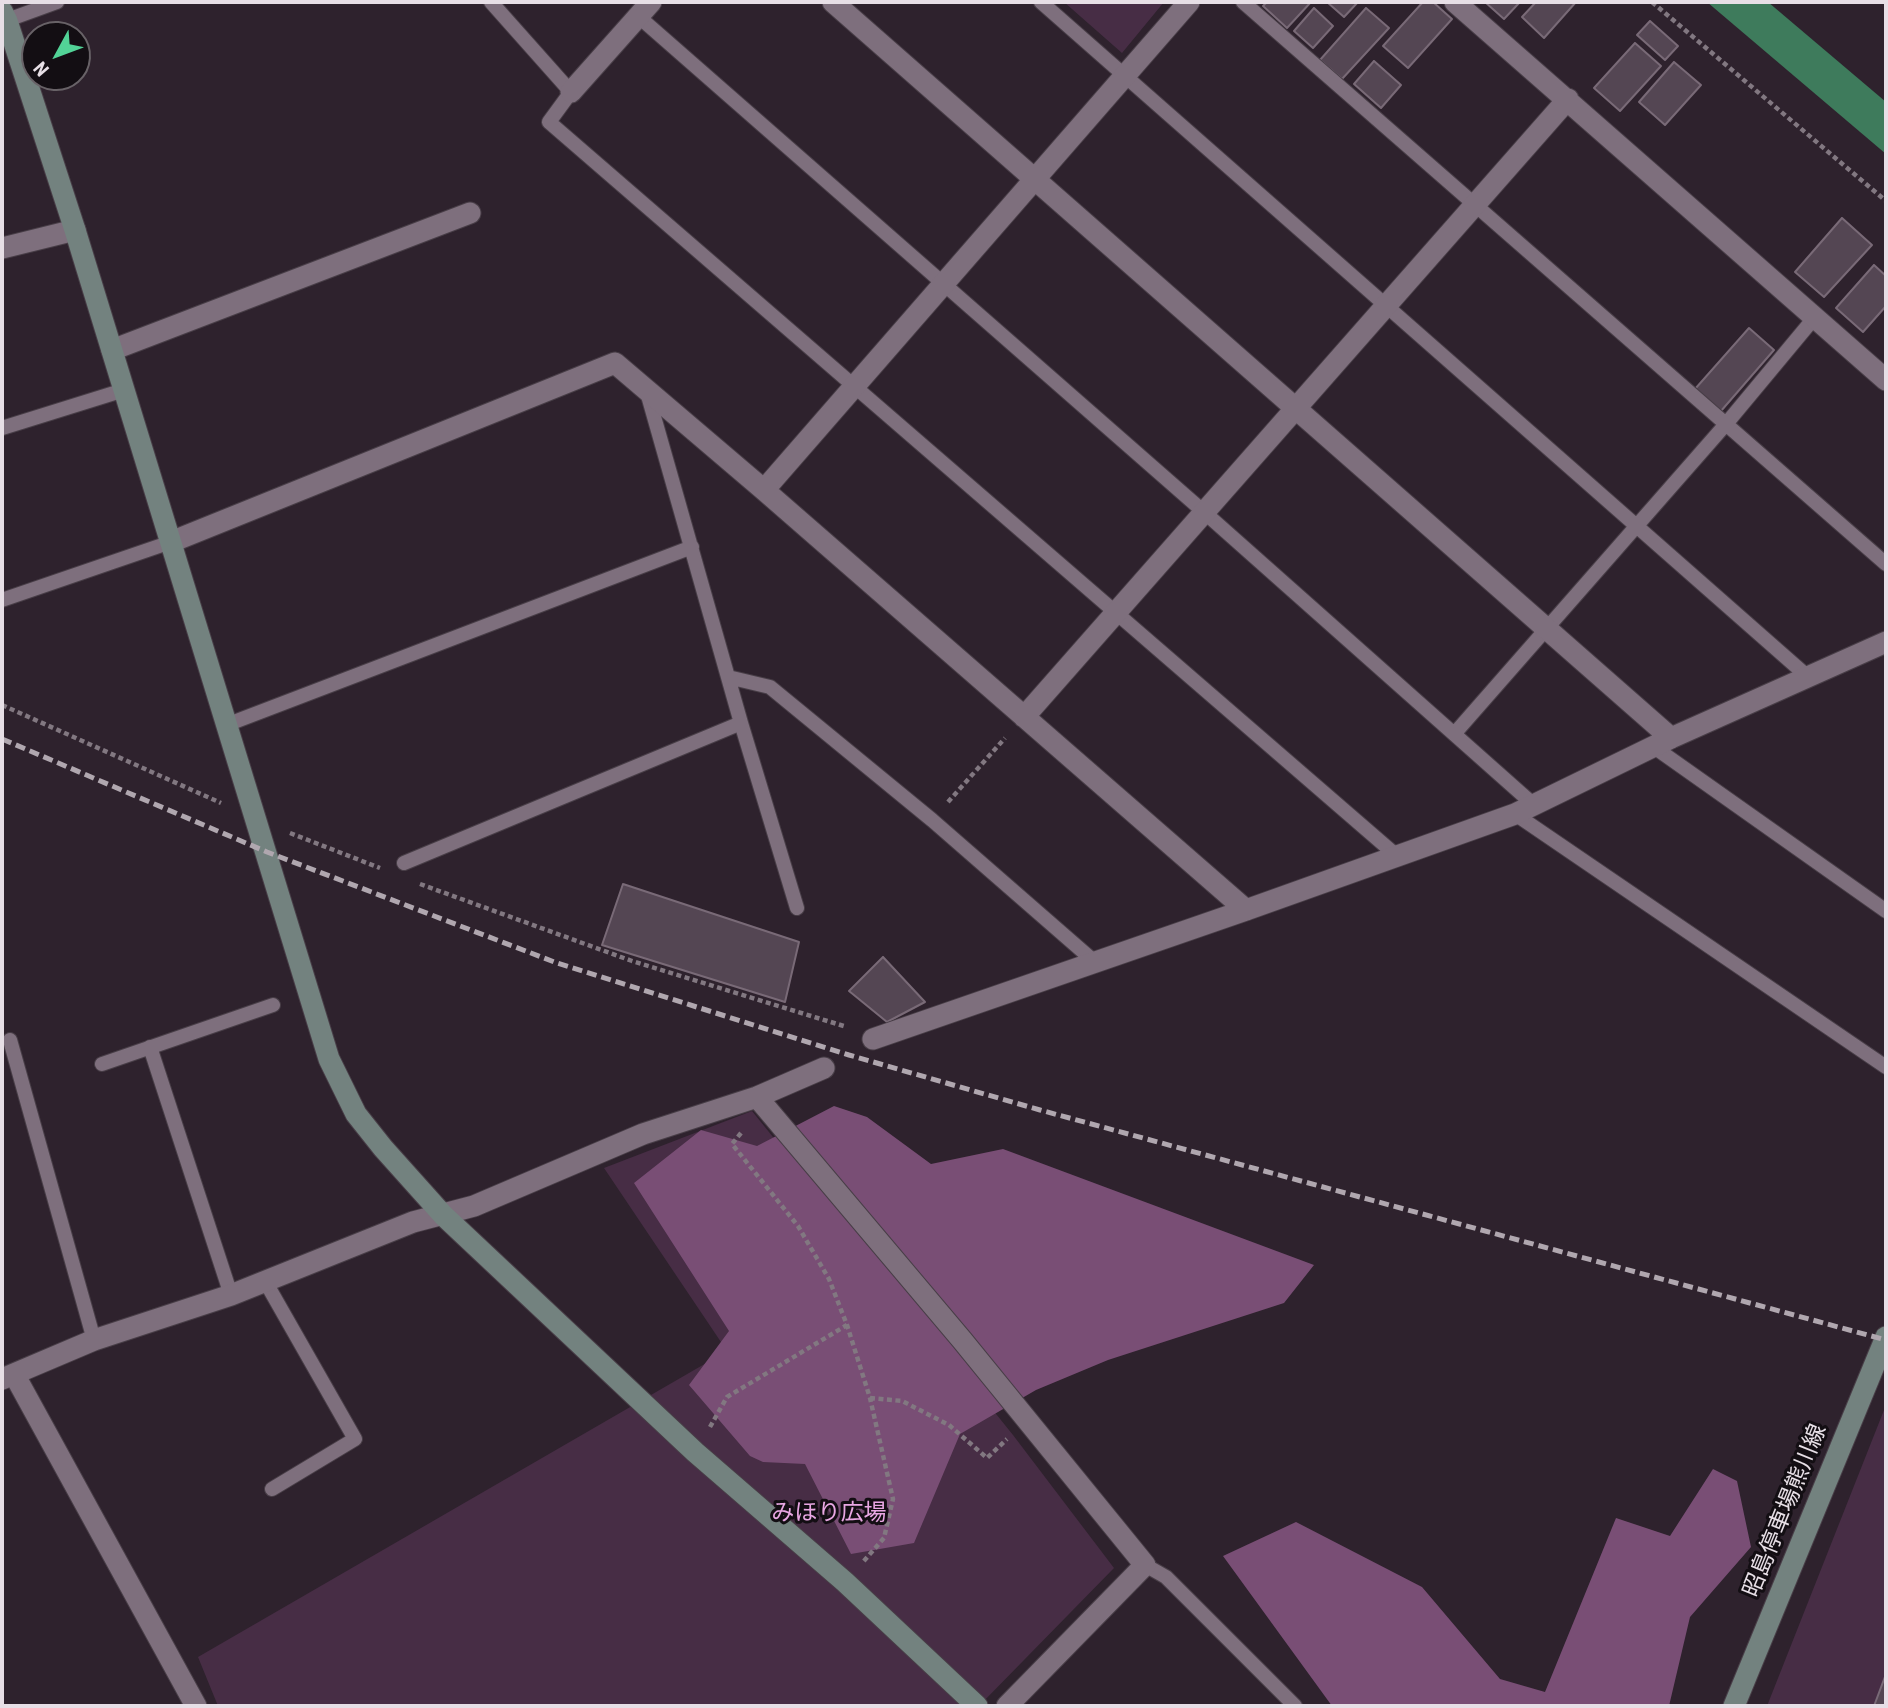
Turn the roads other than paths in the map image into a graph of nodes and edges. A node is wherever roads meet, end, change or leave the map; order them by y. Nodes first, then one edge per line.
1 (57, 2) edge
2 (491, 2) edge
3 (833, 2) edge
4 (1041, 2) edge
5 (1189, 2) edge
6 (1242, 2) edge
7 (1455, 2) edge
8 (645, 9) edge
9 (4, 18) edge
10 (1125, 75) junction
11 (571, 92) junction
12 (1568, 99) junction
13 (1034, 179) junction
14 (1475, 205) junction
15 (470, 213) dead end
16 (75, 230) junction
17 (2, 248) edge
18 (943, 283) junction
19 (1386, 305) junction
20 (1815, 317) junction
21 (112, 350) junction
22 (1886, 380) edge
23 (854, 386) junction
24 (124, 390) junction
25 (647, 390) junction
26 (1295, 408) junction
27 (1726, 424) junction
28 (2, 428) edge
29 (764, 489) junction
30 (1205, 512) junction
31 (1637, 526) junction
32 (171, 542) junction
33 (692, 547) junction
34 (1886, 564) edge
35 (2, 600) edge
36 (1115, 614) junction
37 (1546, 629) junction
38 (1886, 642) edge
39 (1807, 676) junction
40 (729, 677) junction
41 (1024, 717) junction
42 (741, 723) junction
43 (226, 725) junction
44 (1455, 733) junction
45 (1662, 742) junction
46 (1535, 805) junction
47 (1515, 814) junction
48 (1397, 856) junction
49 (404, 863) dead end
50 (797, 908) dead end
51 (1246, 910) junction
52 (1886, 911) edge
53 (1096, 963) junction
54 (273, 1005) dead end
55 (873, 1039) dead end
56 (10, 1040) dead end
57 (150, 1047) junction
58 (102, 1064) dead end
59 (1886, 1067) edge
60 (824, 1068) dead end
61 (763, 1104) junction
62 (443, 1214) junction
63 (265, 1281) junction
64 (230, 1295) junction
65 (1886, 1337) edge
66 (94, 1340) junction
67 (8, 1376) edge
68 (272, 1489) dead end
69 (1145, 1565) junction
70 (196, 1706) edge
71 (977, 1706) edge
72 (1007, 1706) edge
73 (1295, 1706) edge
74 (1734, 1706) edge

1 - 9 lane
2 - 11 lane
3 - 13 street
4 - 10 lane
5 - 10 street
6 - 14 lane
7 - 12 street
8 - 11 street
8 - 18 lane
9 - 16 street
10 - 13 street
10 - 19 lane
11 - 23 lane
12 - 14 street
12 - 20 street
13 - 18 street
13 - 26 street
14 - 19 street
14 - 27 lane
15 - 21 street
16 - 17 street
16 - 21 street
18 - 23 street
18 - 30 lane
19 - 26 street
19 - 31 lane
20 - 22 street
20 - 27 lane
21 - 24 street
23 - 29 street
23 - 36 lane
24 - 28 lane
24 - 32 street
25 - 29 street
25 - 32 street
25 - 33 lane
26 - 30 street
26 - 37 street
27 - 31 lane
27 - 34 lane
29 - 41 street
30 - 36 street
30 - 44 lane
31 - 37 lane
31 - 39 lane
32 - 35 lane
32 - 43 street
33 - 40 lane
33 - 43 lane
36 - 41 street
36 - 48 lane
37 - 44 lane
37 - 45 street
38 - 39 street
39 - 45 street
40 - 42 lane
40 - 53 lane
41 - 51 street
42 - 49 lane
42 - 50 lane
43 - 62 street
44 - 46 lane
45 - 46 street
45 - 52 lane
46 - 47 street
47 - 48 street
47 - 59 lane
48 - 51 street
51 - 53 street
53 - 55 street
54 - 57 lane
56 - 66 lane
57 - 58 lane
57 - 64 lane
60 - 61 street
61 - 62 street
61 - 69 street
62 - 63 street
62 - 71 street
63 - 64 street
63 - 68 lane
64 - 66 street
65 - 74 street, 昭島停車場熊川線
66 - 67 street
67 - 70 street
69 - 72 street
69 - 73 lane

